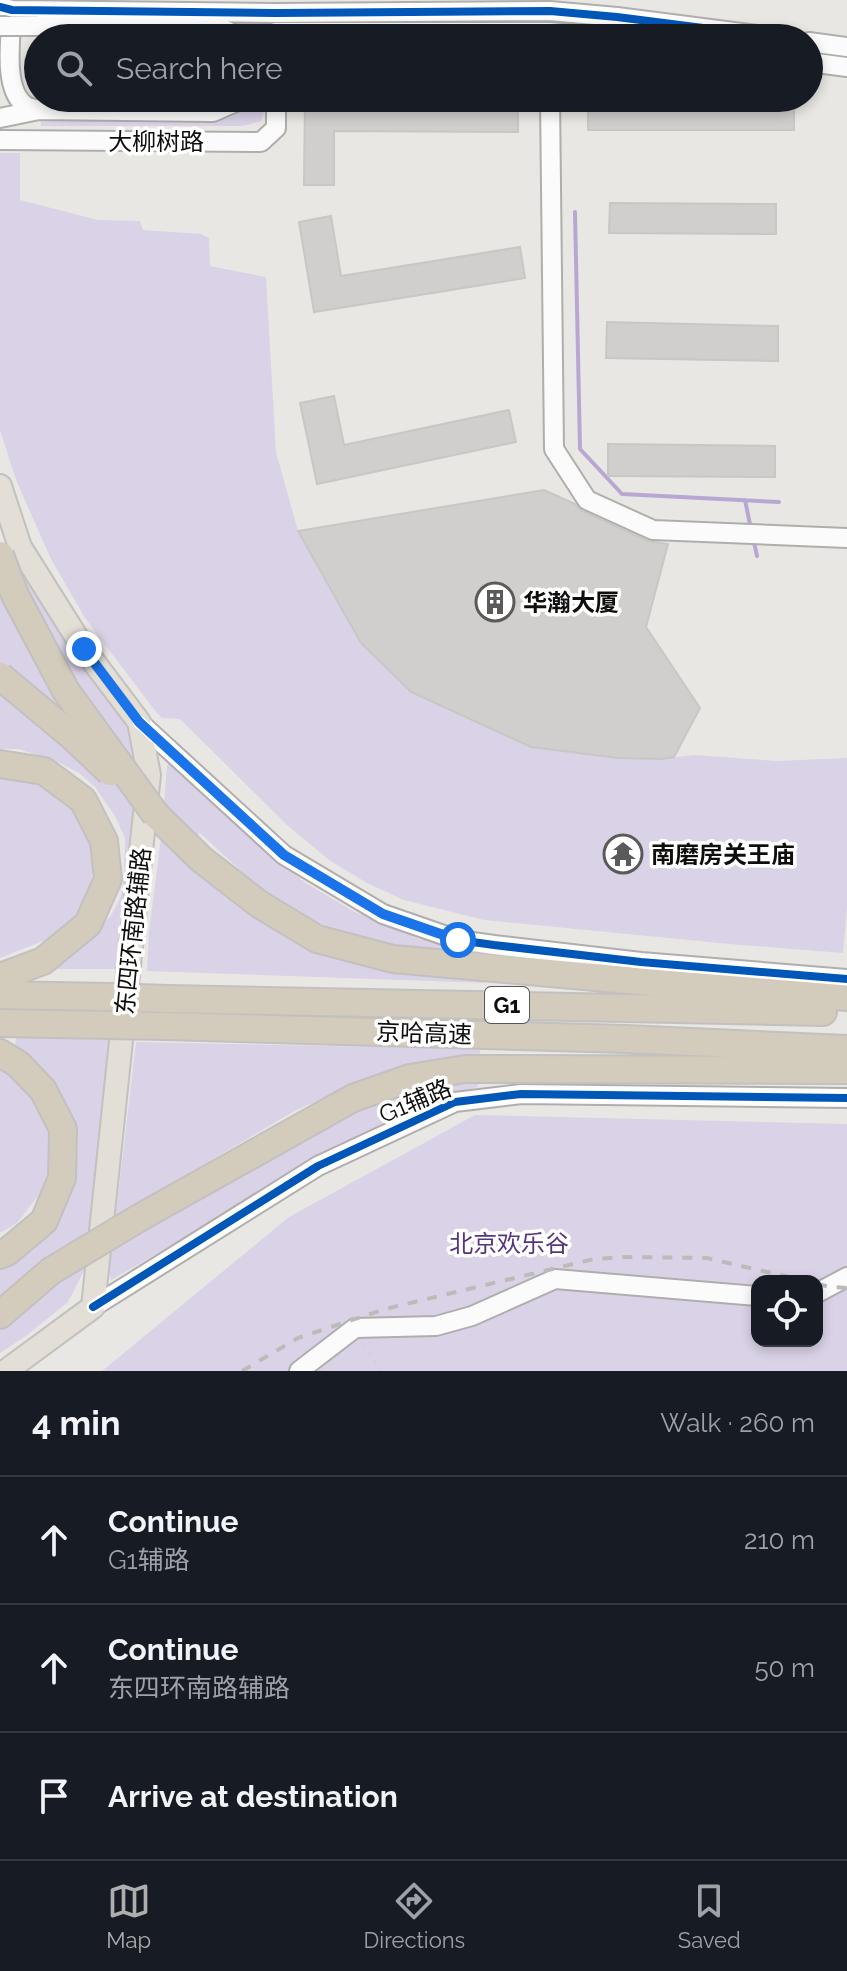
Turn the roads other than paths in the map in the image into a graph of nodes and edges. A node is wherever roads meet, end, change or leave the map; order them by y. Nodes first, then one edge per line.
1 (6, 9) edge
2 (550, 11) junction
3 (275, 13) junction
4 (275, 24) edge
5 (550, 24) edge
6 (672, 24) edge
7 (0, 26) edge
8 (24, 26) edge
9 (823, 44) edge
10 (847, 47) edge
11 (823, 64) edge
12 (847, 67) edge
13 (24, 104) edge
14 (29, 112) edge
15 (148, 112) edge
16 (208, 112) edge
17 (276, 112) edge
18 (550, 112) edge
19 (0, 118) edge
20 (0, 140) edge
21 (0, 486) edge
22 (847, 538) edge
23 (7, 549) edge
24 (0, 676) edge
25 (139, 722) junction
26 (0, 764) edge
27 (156, 815) junction
28 (0, 977) edge
29 (847, 979) edge
30 (0, 995) edge
31 (847, 997) edge
32 (847, 1012) edge
33 (0, 1023) edge
34 (847, 1049) edge
35 (0, 1053) edge
36 (847, 1070) edge
37 (847, 1098) edge
38 (0, 1255) edge
39 (51, 1271) junction
40 (847, 1277) edge
41 (823, 1290) edge
42 (0, 1294) edge
43 (751, 1295) edge
44 (93, 1307) junction
45 (0, 1315) edge
46 (6, 1371) edge
47 (299, 1371) edge

1 - 3 street
1 - 13 street
2 - 3 street
2 - 5 street
2 - 6 street
3 - 4 street
7 - 8 street, bridge
9 - 10 street
11 - 12 street
14 - 19 street
15 - 16 street, 大柳树路
17 - 20 street, 大柳树路
18 - 22 street
21 - 23 main road, 东四环南路辅路
23 - 25 main road, 东四环南路辅路
23 - 27 highway, bridge
24 - 27 highway, bridge
25 - 29 street
25 - 44 main road, 东四环南路辅路
26 - 28 highway
27 - 31 highway
30 - 32 highway, 京哈高速 / G1, bridge
33 - 34 highway, 京哈高速 / G1, bridge
35 - 38 highway
36 - 39 highway, bridge
37 - 44 street, G1辅路
39 - 42 highway
39 - 45 highway
40 - 41 street
43 - 47 street
44 - 46 main road

